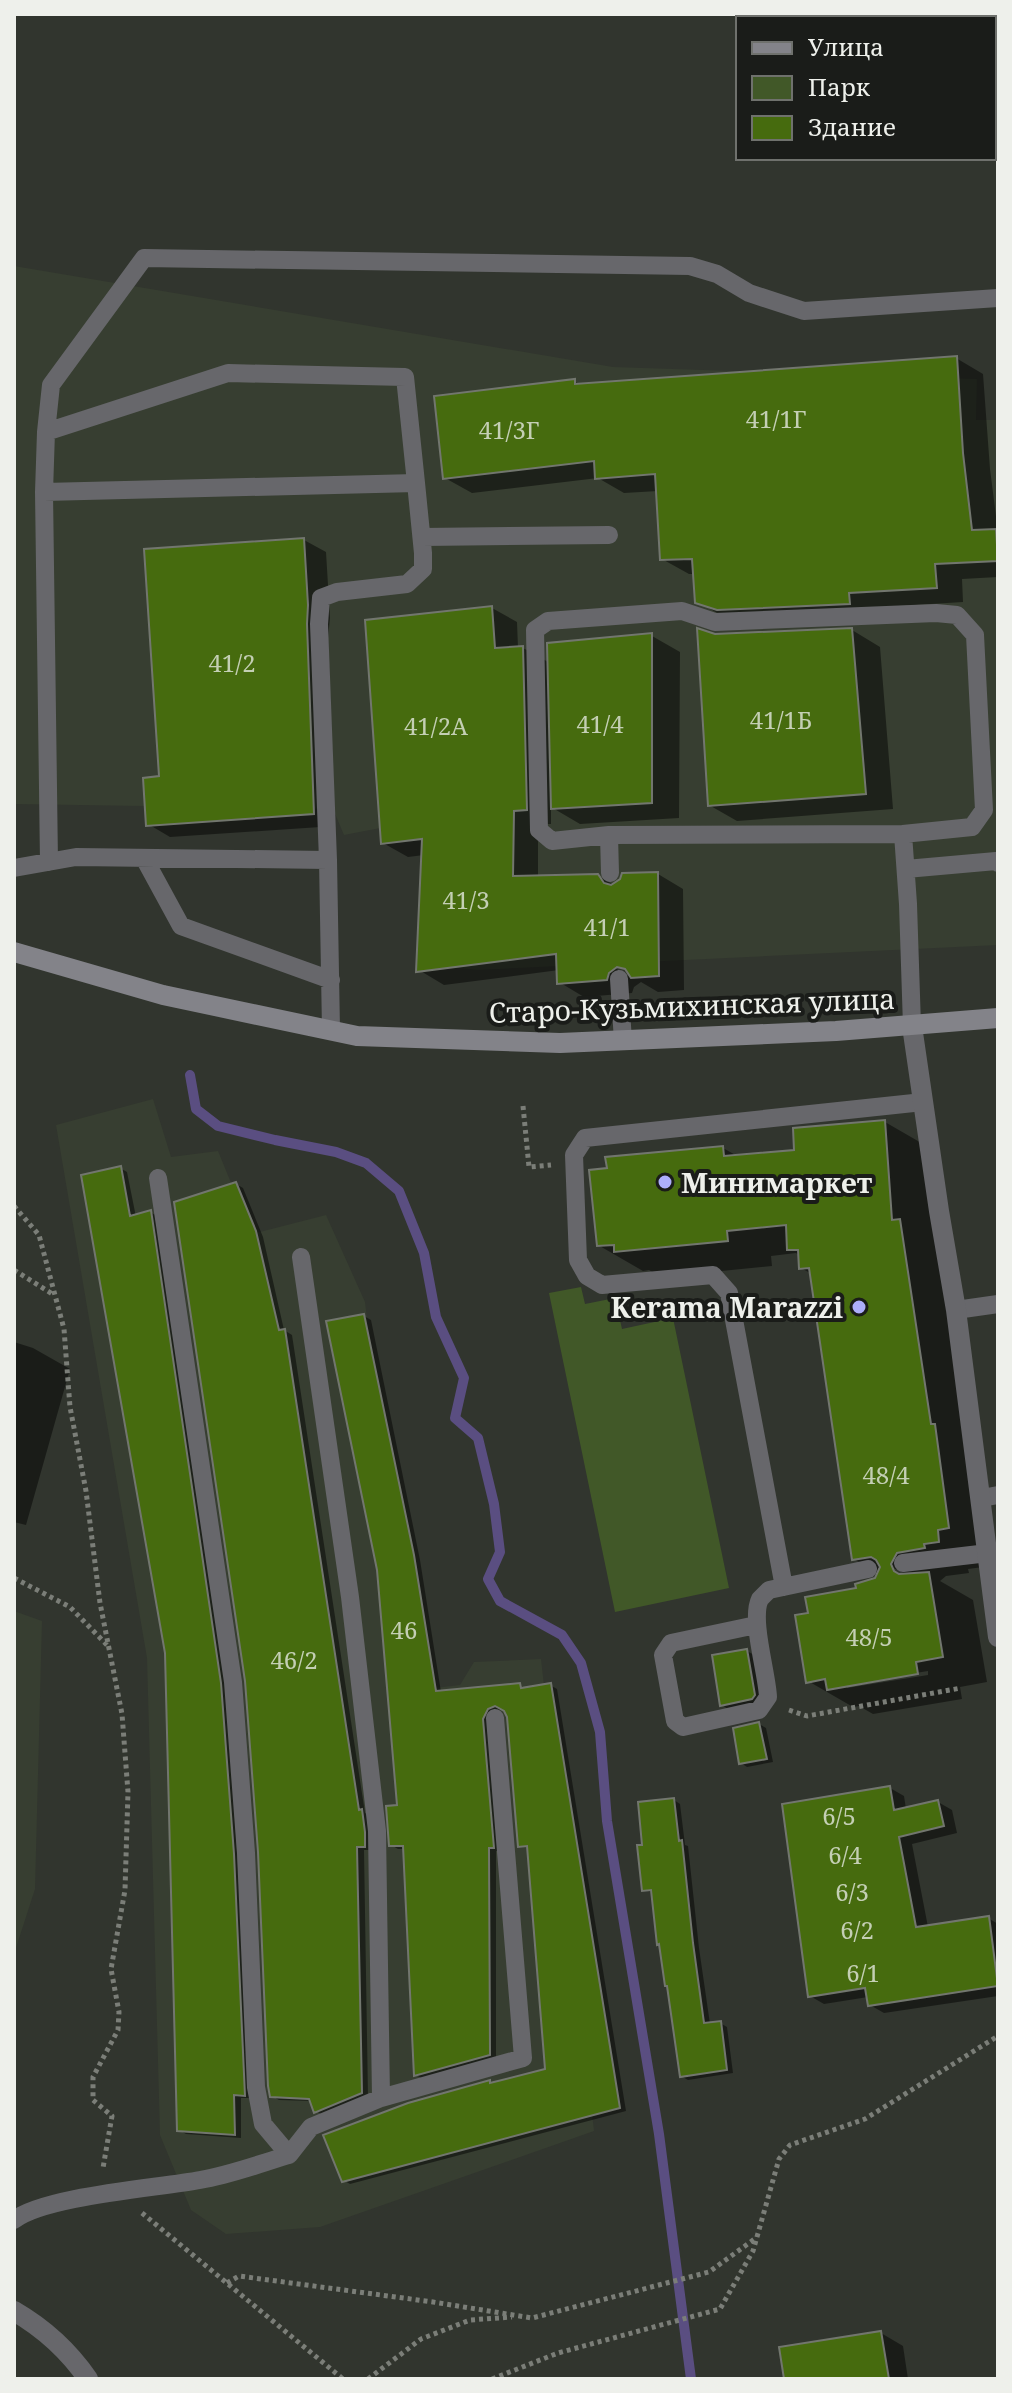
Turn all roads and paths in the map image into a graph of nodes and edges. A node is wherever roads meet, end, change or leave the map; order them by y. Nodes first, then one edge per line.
1 (998, 298) edge
2 (46, 432) junction
3 (416, 483) junction
4 (44, 492) junction
5 (609, 535) dead end
6 (422, 537) junction
7 (903, 834) junction
8 (609, 835) junction
9 (144, 858) junction
10 (328, 860) junction
11 (49, 862) junction
12 (998, 863) edge
13 (14, 868) edge
14 (906, 869) junction
15 (610, 873) dead end
16 (14, 952) edge
17 (619, 979) dead end
18 (331, 980) junction
19 (998, 1018) edge
20 (912, 1026) junction
21 (331, 1030) junction
22 (623, 1041) junction
23 (923, 1102) junction
24 (523, 1106) dead end
25 (529, 1167) dead end
26 (158, 1178) dead end
27 (14, 1206) edge
28 (301, 1257) dead end
29 (14, 1270) edge
30 (55, 1296) junction
31 (998, 1304) edge
32 (956, 1310) junction
33 (990, 1497) edge
34 (988, 1553) junction
35 (903, 1563) dead end
36 (868, 1569) dead end
37 (14, 1578) edge
38 (784, 1587) junction
39 (756, 1625) junction
40 (998, 1637) edge
41 (109, 1647) junction
42 (961, 1688) dead end
43 (768, 1697) junction
44 (495, 1718) dead end
45 (998, 2036) edge
46 (381, 2098) junction
47 (289, 2155) junction
48 (98, 2196) junction
49 (135, 2207) dead end
50 (14, 2220) edge
51 (758, 2236) junction
52 (227, 2283) junction
53 (14, 2311) edge
54 (521, 2316) junction
55 (88, 2379) edge
56 (343, 2379) edge
57 (368, 2379) edge
58 (492, 2379) edge

1 - 2 lane
2 - 3 lane
2 - 4 lane
3 - 4 lane
3 - 6 lane
4 - 11 lane
5 - 6 lane
6 - 10 lane
7 - 8 lane
7 - 8 lane
7 - 14 lane
8 - 15 lane
9 - 10 lane
9 - 11 lane
9 - 18 lane
10 - 18 lane
11 - 13 lane
12 - 14 lane
14 - 20 lane
16 - 21 main road, Старо-Кузьмихинская улица
17 - 22 lane
18 - 21 lane
19 - 20 main road, Старо-Кузьмихинская улица
20 - 22 main road, Старо-Кузьмихинская улица
20 - 23 street
21 - 22 main road, Старо-Кузьмихинская улица
23 - 32 street
23 - 38 lane
24 - 25 path
26 - 47 lane
27 - 30 path
28 - 46 lane
29 - 30 path
30 - 41 path
31 - 32 lane
32 - 33 street
33 - 34 street
34 - 35 lane
34 - 40 street
36 - 38 lane
37 - 41 path
38 - 39 lane
39 - 43 lane
39 - 43 lane
41 - 48 path
42 - 43 path
44 - 46 lane
45 - 51 path
46 - 47 lane
47 - 48 lane
48 - 50 lane
49 - 52 path
51 - 54 path
51 - 58 path
52 - 54 path
52 - 56 path
53 - 55 street
54 - 57 path

